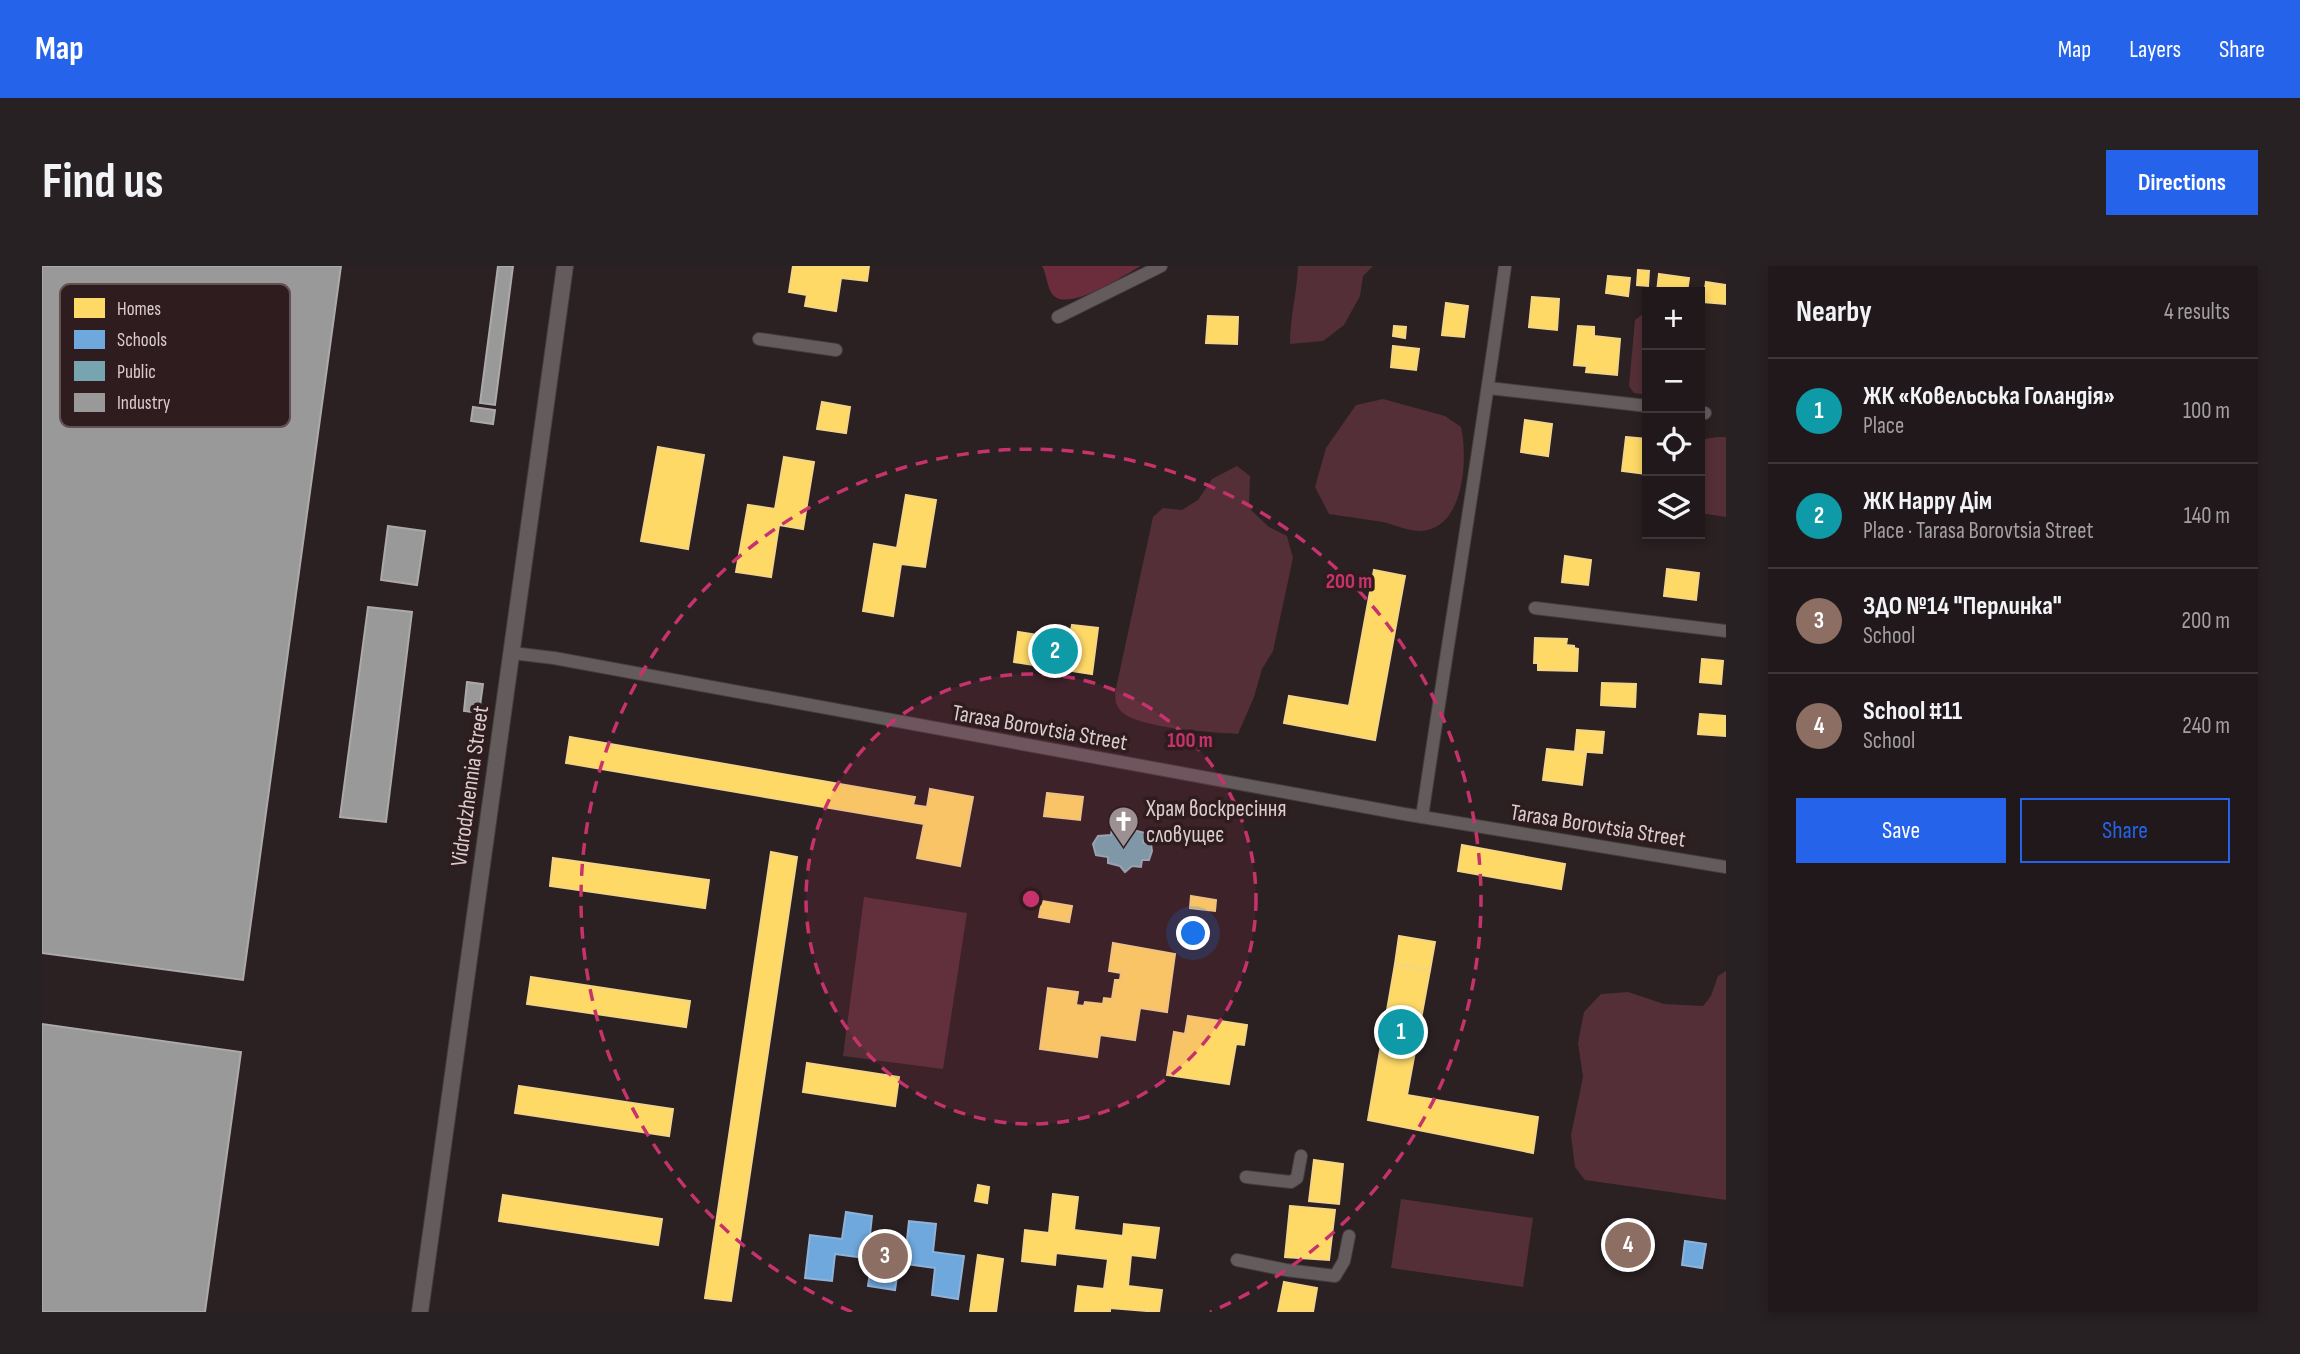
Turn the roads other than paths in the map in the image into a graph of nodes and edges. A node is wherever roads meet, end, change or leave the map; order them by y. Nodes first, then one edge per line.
1 (565, 266) edge
2 (1161, 266) edge
3 (1505, 266) edge
4 (1058, 317) dead end
5 (759, 339) dead end
6 (836, 350) dead end
7 (1489, 388) junction
8 (1642, 405) edge
9 (1535, 608) dead end
10 (1726, 631) edge
11 (512, 653) junction
12 (1422, 817) junction
13 (1726, 867) edge
14 (1301, 1156) dead end
15 (1246, 1177) dead end
16 (1349, 1236) dead end
17 (1237, 1260) dead end
18 (420, 1312) edge

1 - 11 street, Vidrodzhennia Street
2 - 4 street
3 - 7 street
5 - 6 street
7 - 8 street
7 - 12 street
9 - 10 street
11 - 12 street, Tarasa Borovtsia Street
11 - 18 street, Vidrodzhennia Street
12 - 13 street, Tarasa Borovtsia Street
14 - 15 street
16 - 17 street

